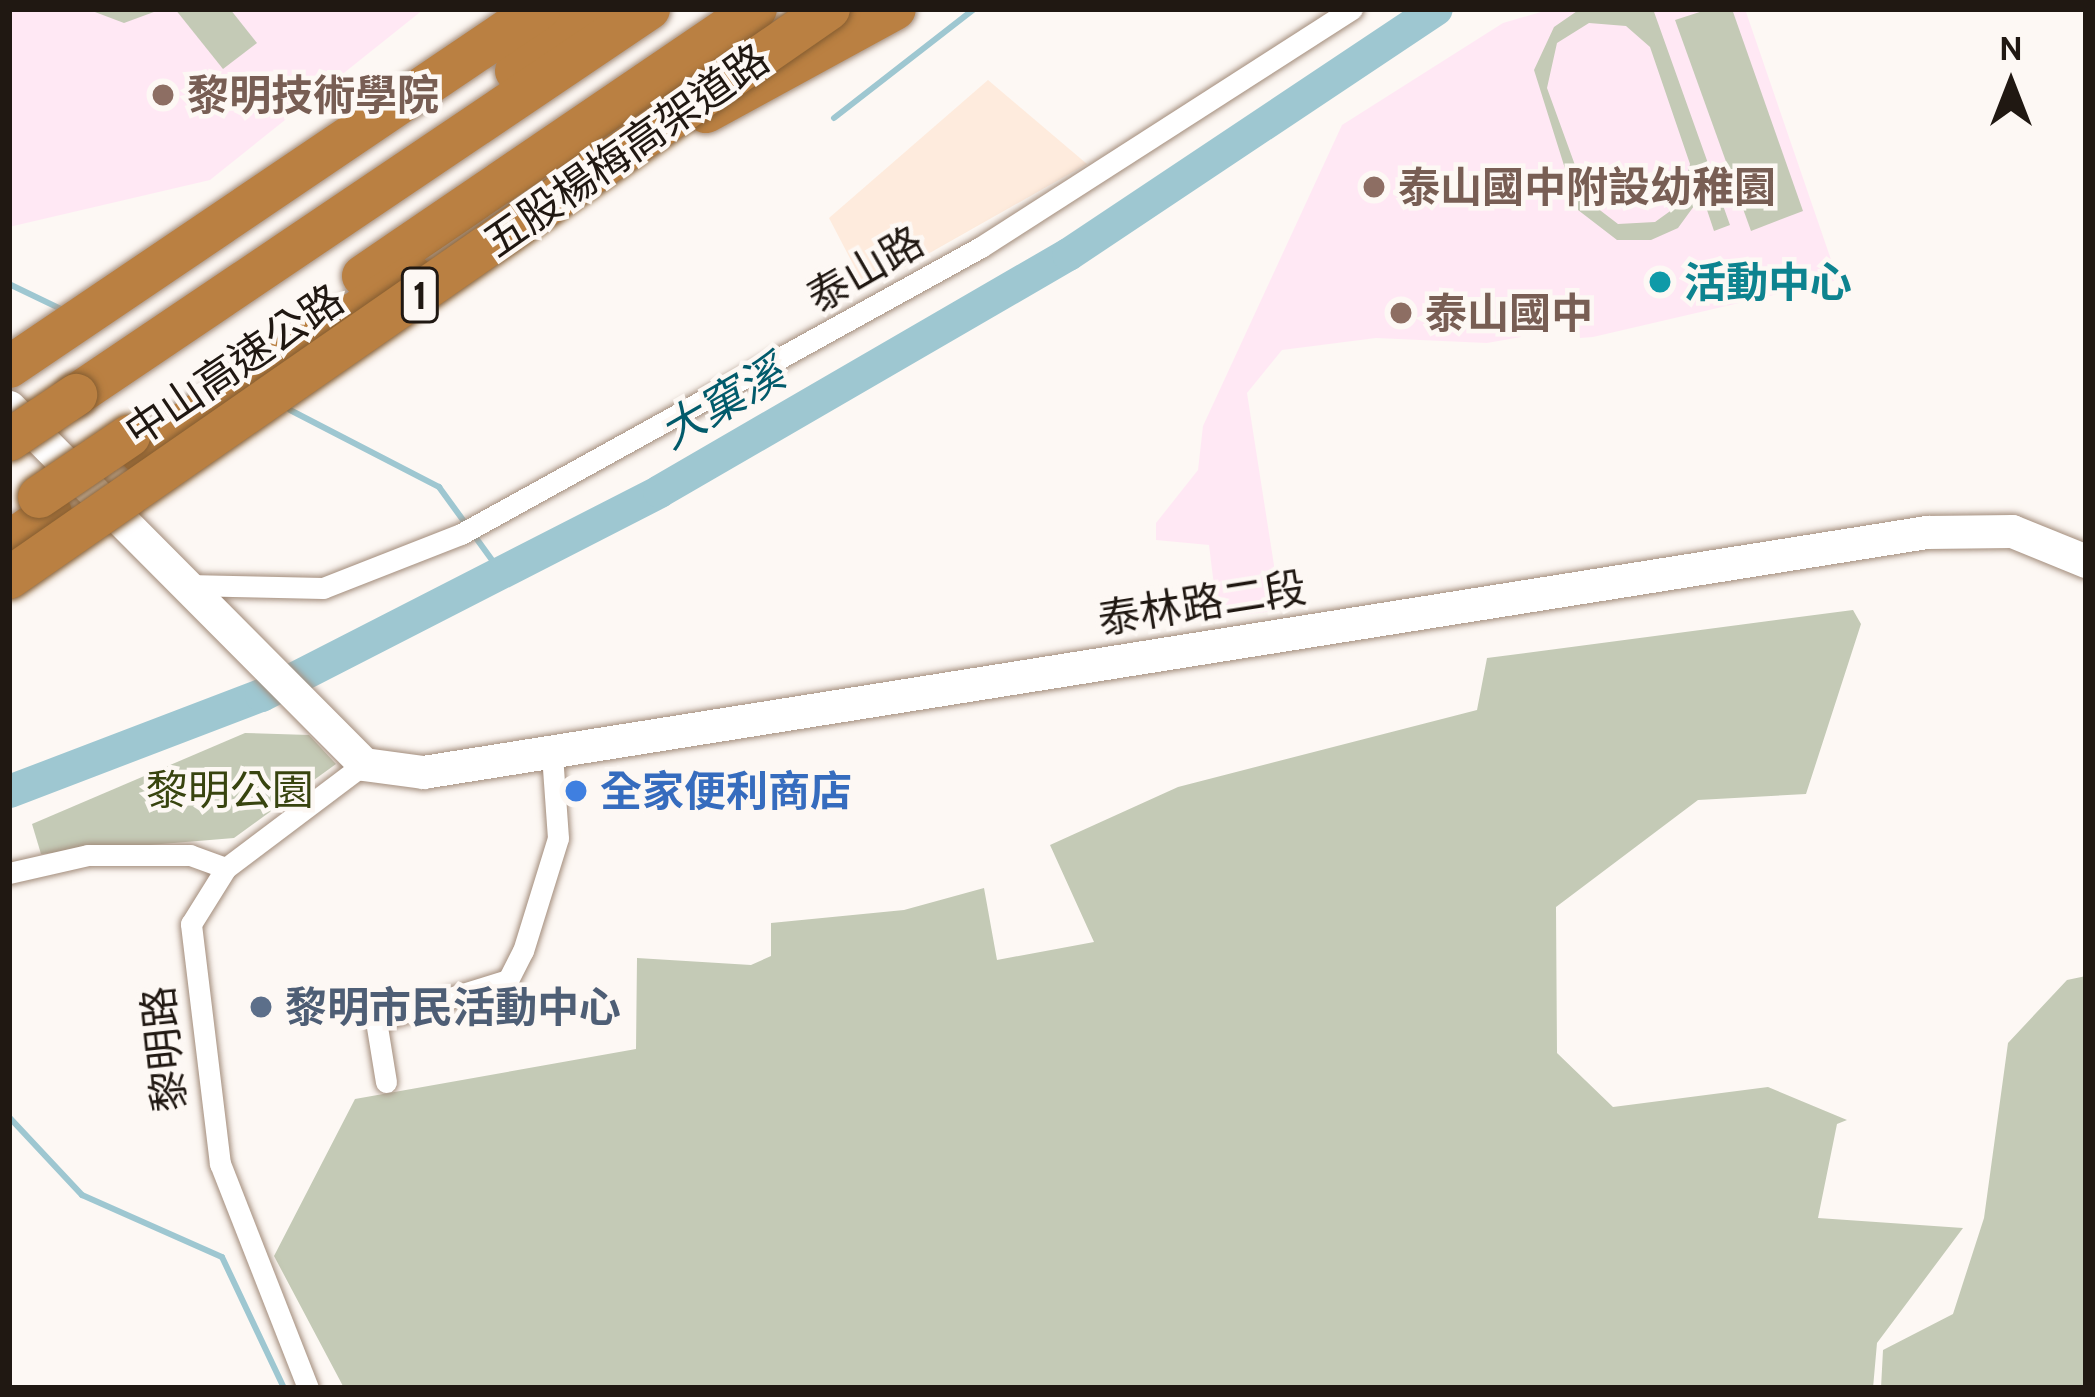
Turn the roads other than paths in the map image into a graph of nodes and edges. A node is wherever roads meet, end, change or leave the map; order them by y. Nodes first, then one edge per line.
1 (539, 9) edge
2 (588, 9) edge
3 (649, 9) edge
4 (756, 9) edge
5 (829, 9) edge
6 (862, 9) edge
7 (895, 9) edge
8 (1352, 9) edge
9 (360, 205) junction
10 (295, 350) junction
11 (9, 367) edge
12 (9, 406) edge
13 (9, 440) edge
14 (134, 444) junction
15 (33, 509) edge
16 (9, 542) edge
17 (2086, 561) edge
18 (9, 578) edge
19 (187, 585) junction
20 (552, 755) junction
21 (364, 764) junction
22 (226, 868) junction
23 (9, 873) edge
24 (386, 1082) dead end
25 (308, 1388) edge

1 - 11 highway
2 - 9 highway
3 - 9 highway, 中山高速公路
4 - 14 highway, 中山高速公路 / 1
5 - 18 highway, 五股楊梅高架道路 / 1, bridge
6 - 10 highway
7 - 10 highway
8 - 19 street, 泰山路
9 - 13 highway, 中山高速公路, bridge
10 - 14 highway
12 - 19 main road
14 - 15 highway, 中山高速公路 / 1, bridge
15 - 16 highway, 中山高速公路
17 - 20 main road, 泰林路二段
19 - 21 main road
20 - 21 main road, 泰林路二段
20 - 24 street
21 - 22 street, 黎明路
22 - 23 street
22 - 25 street, 黎明路

